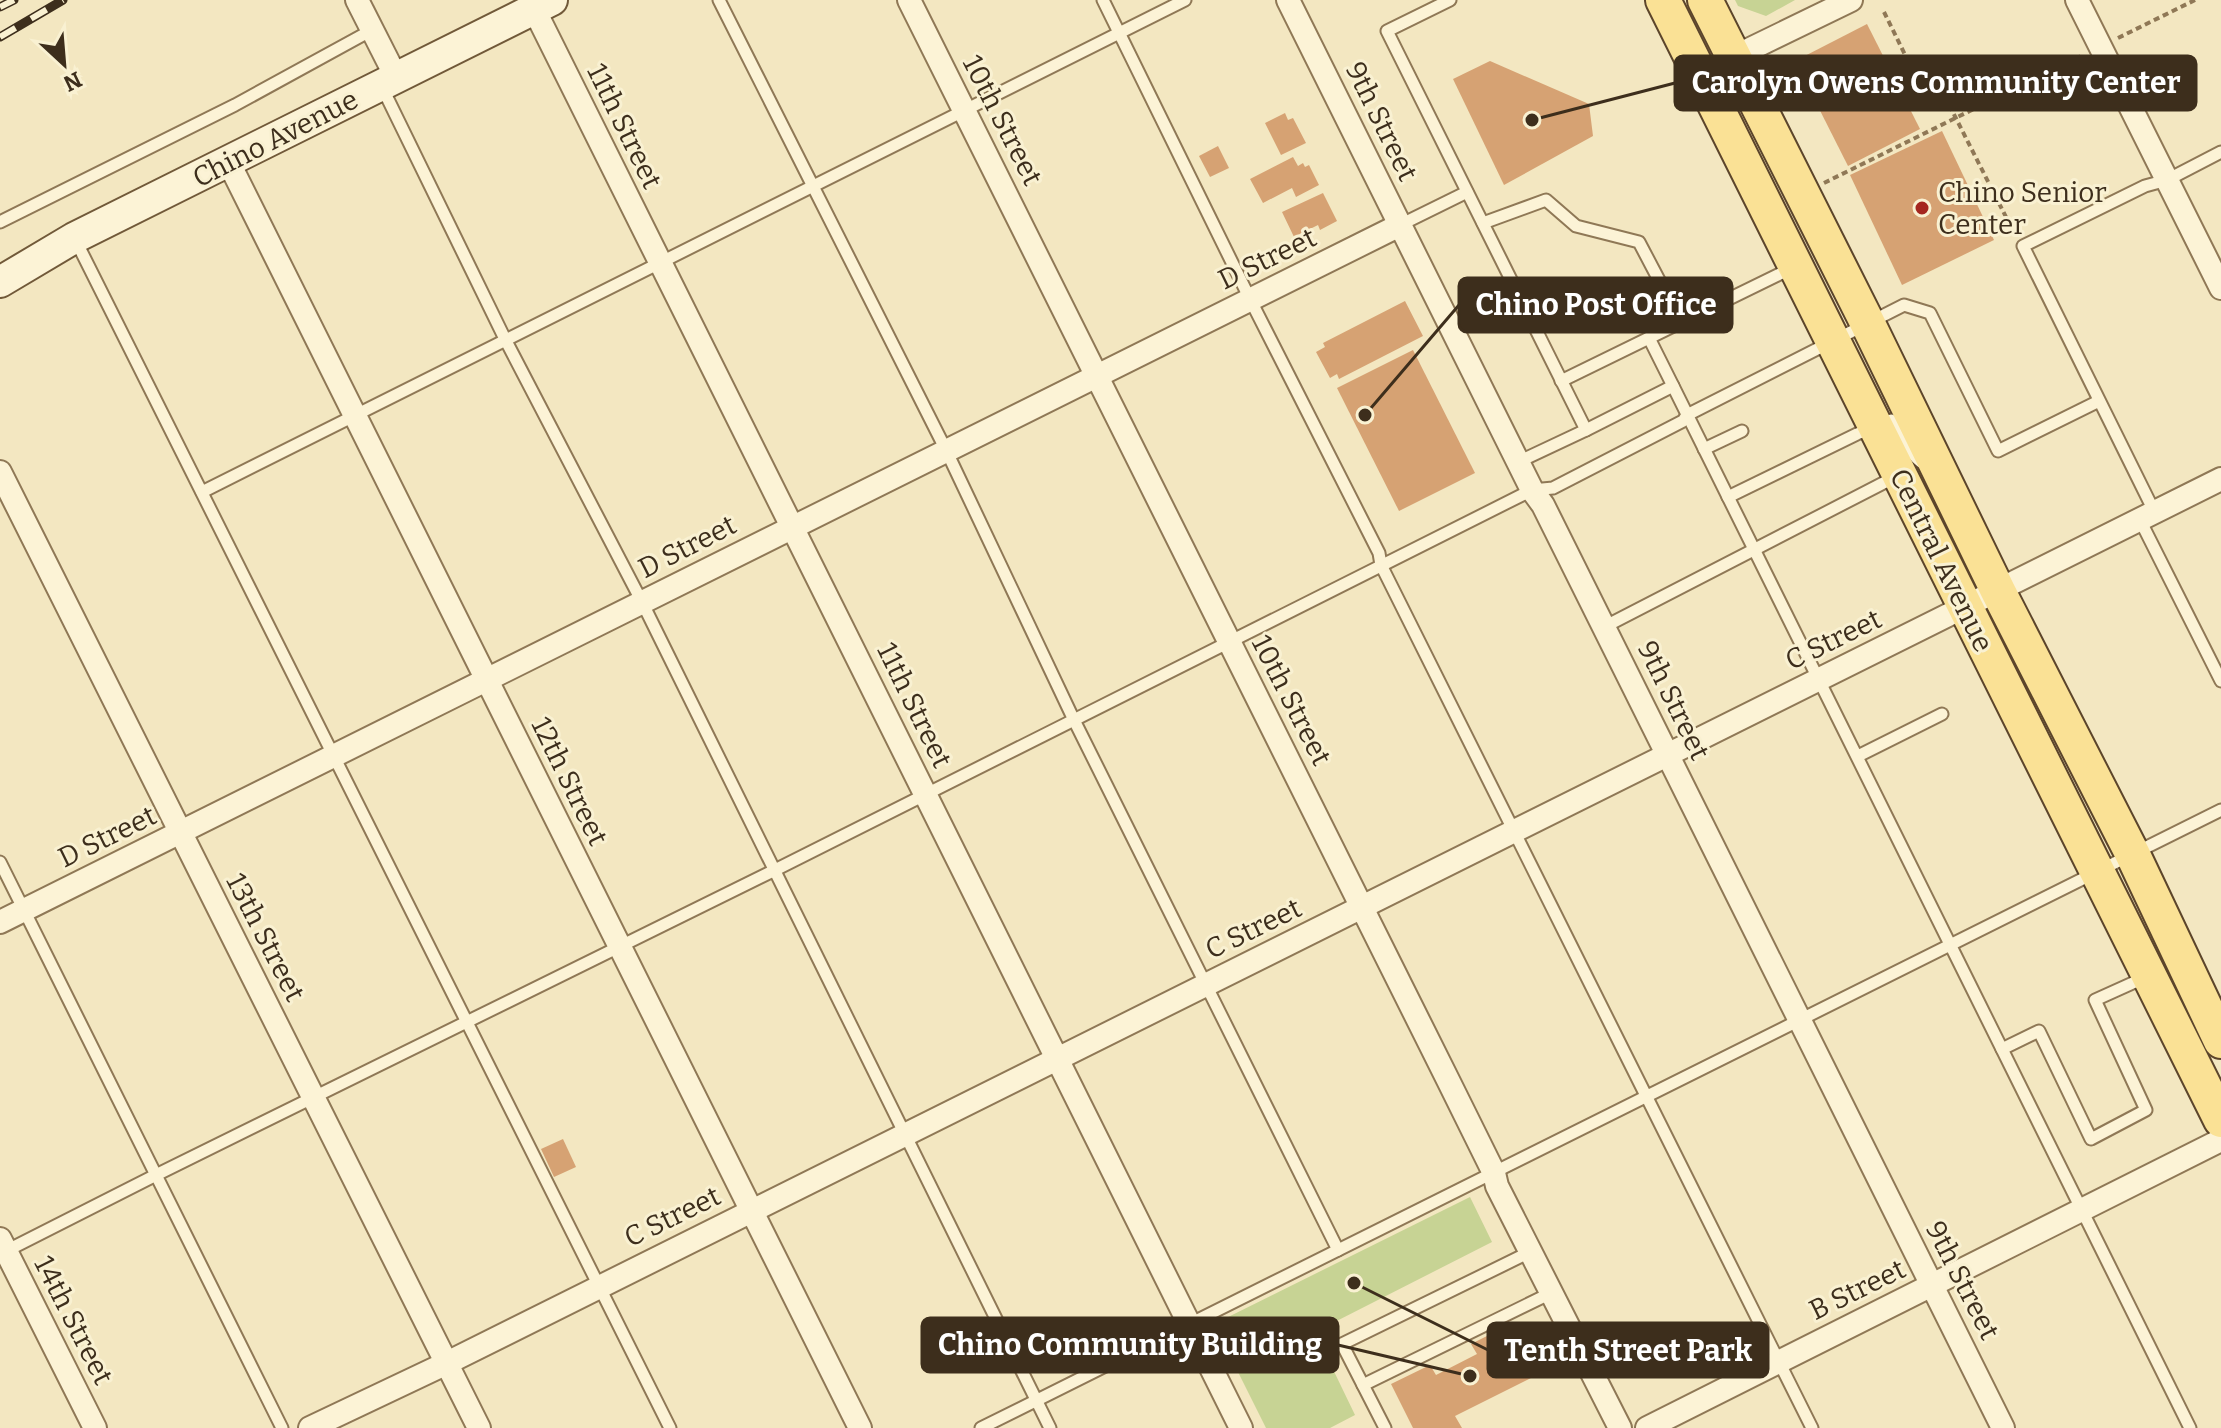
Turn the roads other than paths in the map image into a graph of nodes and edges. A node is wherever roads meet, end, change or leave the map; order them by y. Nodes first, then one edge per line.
1 (357, 0) edge
2 (719, 0) edge
3 (909, 0) edge
4 (1103, 0) edge
5 (1185, 0) edge
6 (1288, 0) edge
7 (1450, 0) edge
8 (1663, 0) edge
9 (1684, 0) edge
10 (1705, 0) edge
11 (1851, 0) edge
12 (2077, 0) edge
13 (543, 5) edge
14 (372, 30) junction
15 (1120, 34) junction
16 (1734, 57) junction
17 (388, 81) junction
18 (965, 111) junction
19 (2221, 152) edge
20 (228, 161) junction
21 (2167, 180) junction
22 (811, 186) junction
23 (1467, 192) junction
24 (0, 222) edge
25 (1483, 223) junction
26 (1400, 225) junction
27 (74, 238) junction
28 (660, 264) junction
29 (1796, 266) junction
30 (0, 282) edge
31 (2221, 288) edge
32 (1250, 299) junction
33 (1681, 322) junction
34 (1867, 322) junction
35 (1649, 338) junction
36 (505, 339) junction
37 (1833, 342) junction
38 (1098, 376) junction
39 (1561, 381) junction
40 (1673, 386) junction
41 (2099, 401) junction
42 (1687, 415) junction
43 (354, 416) junction
44 (1876, 425) junction
45 (1586, 430) junction
46 (1742, 431) dead end
47 (1704, 449) junction
48 (946, 450) junction
49 (1518, 462) junction
50 (0, 472) edge
51 (1939, 472) junction
52 (1899, 475) junction
53 (2221, 479) edge
54 (1532, 490) junction
55 (202, 492) junction
56 (1728, 497) junction
57 (2147, 515) junction
58 (792, 527) junction
59 (1755, 549) junction
60 (1381, 565) junction
61 (1998, 591) junction
62 (642, 602) junction
63 (1965, 608) junction
64 (1604, 627) junction
65 (1229, 642) junction
66 (1820, 679) junction
67 (486, 680) junction
68 (2221, 681) edge
69 (1942, 714) dead end
70 (1073, 718) junction
71 (1667, 753) junction
72 (334, 756) junction
73 (1858, 756) junction
74 (925, 794) junction
75 (2221, 810) edge
76 (1515, 830) junction
77 (180, 833) junction
78 (2133, 855) junction
79 (0, 862) edge
80 (773, 871) junction
81 (2098, 873) junction
82 (1362, 907) junction
83 (24, 910) junction
84 (0, 922) edge
85 (1950, 945) junction
86 (618, 946) junction
87 (2149, 976) junction
88 (1205, 985) junction
89 (1798, 1020) junction
90 (467, 1021) junction
91 (2221, 1041) edge
92 (2002, 1049) junction
93 (1058, 1059) junction
94 (1646, 1097) junction
95 (314, 1098) junction
96 (2221, 1120) edge
97 (905, 1134) junction
98 (2221, 1140) edge
99 (1494, 1173) junction
100 (156, 1175) junction
101 (751, 1210) junction
102 (2081, 1210) junction
103 (2, 1248) edge
104 (1338, 1250) junction
105 (1530, 1252) junction
106 (599, 1285) junction
107 (1932, 1285) junction
108 (1551, 1293) junction
109 (1190, 1324) junction
110 (1779, 1361) junction
111 (447, 1363) junction
112 (1363, 1385) junction
113 (1037, 1400) junction
114 (95, 1428) edge
115 (282, 1428) edge
116 (310, 1428) edge
117 (479, 1428) edge
118 (670, 1428) edge
119 (860, 1428) edge
120 (981, 1428) edge
121 (1050, 1428) edge
122 (1241, 1428) edge
123 (1385, 1428) edge
124 (1620, 1428) edge
125 (1647, 1428) edge
126 (1812, 1428) edge
127 (2003, 1428) edge
128 (2190, 1428) edge

1 - 14 street
2 - 22 lane
3 - 18 street, 10th Street
4 - 15 lane
5 - 15 lane
6 - 26 street, 9th Street
7 - 23 lane
8 - 29 main road, Central Avenue
9 - 16 main road
10 - 16 main road, Central Avenue
11 - 16 street
12 - 21 street
13 - 17 main road, Chino Avenue
13 - 28 street, 11th Street
14 - 17 street
14 - 24 lane
15 - 18 lane
15 - 32 lane
16 - 34 main road, Central Avenue
17 - 20 main road, Chino Avenue
17 - 36 lane
18 - 22 lane
18 - 38 street, 10th Street
19 - 21 lane
20 - 27 main road, Chino Avenue
20 - 43 street, 12th Street
21 - 31 street
21 - 41 lane
22 - 28 lane
22 - 48 lane
23 - 25 lane
23 - 26 lane
25 - 33 lane
25 - 39 lane
26 - 32 street, D Street
26 - 49 street, 9th Street
27 - 30 main road, Chino Avenue
27 - 55 lane
28 - 36 lane
28 - 58 street, 11th Street
29 - 33 lane
29 - 37 main road, Central Avenue
32 - 38 street, D Street
32 - 60 lane
33 - 35 lane
34 - 37 lane
34 - 41 lane
34 - 51 main road, Central Avenue
35 - 39 lane
35 - 40 lane
36 - 43 lane
36 - 62 lane
37 - 42 lane
37 - 44 main road, Central Avenue
38 - 48 street, D Street
38 - 65 street, 10th Street
39 - 45 lane
40 - 42 lane
40 - 45 lane
41 - 57 lane
42 - 47 lane
42 - 54 lane
43 - 55 lane
43 - 67 street, 12th Street
44 - 51 lane
44 - 52 main road, Central Avenue
44 - 56 lane
45 - 49 lane
46 - 47 lane
47 - 56 lane
48 - 58 street, D Street
48 - 70 lane
49 - 54 street, 9th Street
50 - 77 street, 13th Street
51 - 61 main road, Central Avenue
52 - 59 lane
52 - 63 main road, Central Avenue
53 - 57 street, C Street
54 - 60 lane
54 - 64 street, 9th Street
55 - 72 lane
56 - 59 lane
57 - 61 street, C Street
57 - 68 lane
58 - 62 street, D Street
58 - 74 street, 11th Street
59 - 64 lane
59 - 66 lane
60 - 65 lane
60 - 76 lane
61 - 63 street, C Street
61 - 78 main road, Central Avenue
62 - 67 street, D Street
62 - 80 lane
63 - 66 street, C Street
63 - 81 main road, Central Avenue
64 - 71 street, 9th Street
65 - 70 lane
65 - 82 street, 10th Street
66 - 71 street, C Street
66 - 73 lane
67 - 72 street, D Street
67 - 86 street, 12th Street
69 - 73 lane
70 - 74 lane
70 - 88 lane
71 - 76 street, C Street
71 - 89 street, 9th Street
72 - 77 street, D Street
72 - 90 lane
73 - 85 lane
74 - 80 lane
74 - 93 street, 11th Street
75 - 78 lane
76 - 82 street, C Street
76 - 94 lane
77 - 83 street, D Street
77 - 95 street, 13th Street
78 - 81 lane
78 - 91 main road, Central Avenue
79 - 83 lane
80 - 86 lane
80 - 97 lane
81 - 85 lane
81 - 87 main road, Central Avenue
82 - 88 street, C Street
82 - 99 street, 10th Street
83 - 84 street, D Street
83 - 100 lane
85 - 89 lane
85 - 92 lane
86 - 90 lane
86 - 101 street, 12th Street
87 - 92 lane
87 - 96 main road, Central Avenue
88 - 93 street, C Street
88 - 104 lane
89 - 94 lane
89 - 107 street, 9th Street
90 - 95 lane
90 - 106 lane
92 - 102 lane
93 - 97 street, C Street
93 - 109 street, 11th Street
94 - 99 lane
94 - 110 lane
95 - 100 lane
95 - 111 street, 13th Street
97 - 101 street, C Street
97 - 113 lane
98 - 102 street, B Street
99 - 104 lane
99 - 105 street, 10th Street
100 - 103 lane
100 - 115 lane
101 - 106 street, C Street
101 - 119 street, 12th Street
102 - 107 street, B Street
102 - 128 lane
103 - 114 street, 14th Street
104 - 109 lane
105 - 108 street, 10th Street
105 - 112 lane
106 - 111 street, C Street
106 - 118 lane
107 - 110 street, B Street
107 - 127 street, 9th Street
108 - 112 lane
108 - 124 street, 10th Street
109 - 113 lane
109 - 122 street, 11th Street
110 - 125 street, B Street
110 - 126 lane
111 - 116 street, C Street
111 - 117 street, 13th Street
112 - 123 lane
113 - 120 lane
113 - 121 lane

